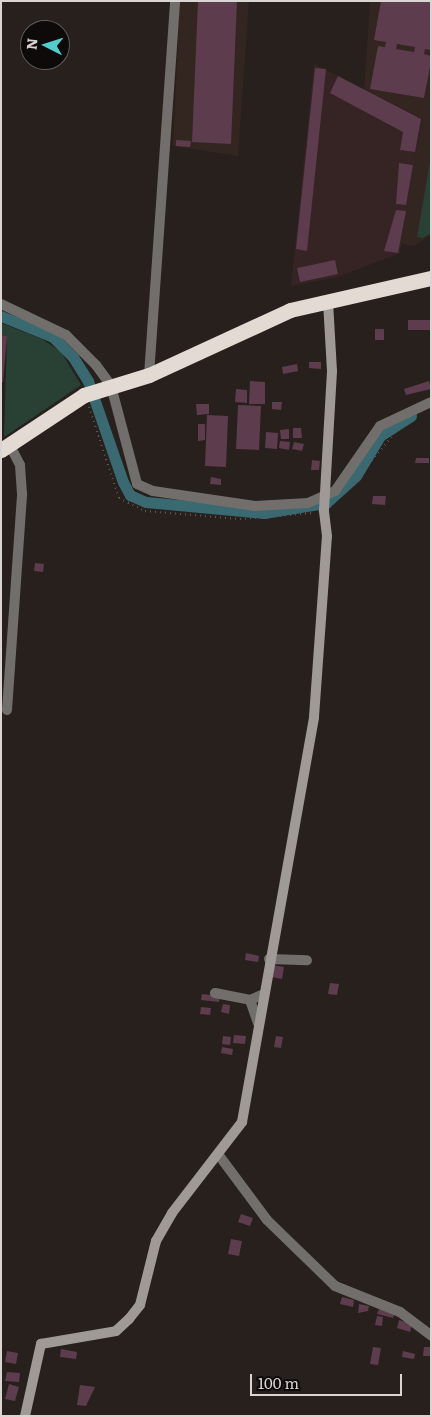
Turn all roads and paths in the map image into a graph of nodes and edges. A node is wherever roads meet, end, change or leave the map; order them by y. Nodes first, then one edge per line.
1 (175, 1) edge
2 (431, 278) edge
3 (328, 301) junction
4 (1, 304) edge
5 (149, 375) junction
6 (107, 387) junction
7 (431, 402) edge
8 (405, 425) dead end
9 (6, 448) edge
10 (324, 497) junction
11 (340, 498) dead end
12 (7, 710) dead end
13 (269, 959) junction
14 (307, 960) dead end
15 (215, 993) dead end
16 (262, 995) junction
17 (250, 1000) junction
18 (258, 1023) junction
19 (218, 1154) junction
20 (431, 1335) edge
21 (25, 1416) edge

1 - 5 street
2 - 3 highway
3 - 5 highway
3 - 10 street
4 - 6 street
5 - 6 highway
6 - 9 highway
6 - 10 street
7 - 10 street
8 - 11 path
9 - 12 street
10 - 13 street
13 - 14 street
13 - 16 street
15 - 17 street
16 - 17 street
16 - 18 street
17 - 18 street
18 - 19 street
19 - 20 street
19 - 21 street

